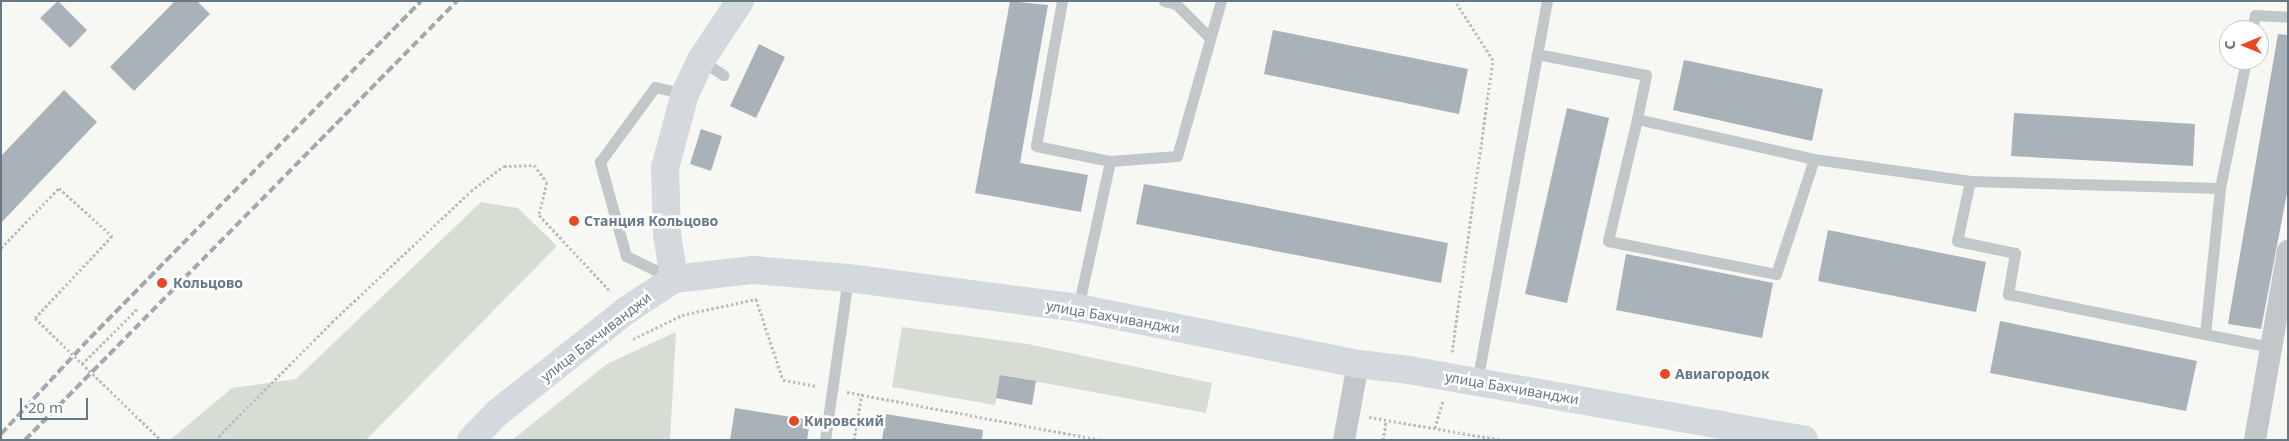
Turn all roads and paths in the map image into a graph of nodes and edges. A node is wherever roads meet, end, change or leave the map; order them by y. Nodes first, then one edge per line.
1 (740, 1) edge
2 (1062, 1) edge
3 (1164, 1) edge
4 (1221, 1) edge
5 (1547, 1) edge
6 (1457, 4) dead end
7 (2288, 17) edge
8 (2253, 20) edge
9 (1210, 38) junction
10 (1537, 54) junction
11 (2244, 70) edge
12 (686, 94) junction
13 (1637, 119) junction
14 (1814, 159) junction
15 (1110, 161) junction
16 (1970, 181) junction
17 (2220, 188) junction
18 (1, 248) edge
19 (2288, 251) edge
20 (848, 278) junction
21 (674, 279) junction
22 (1078, 308) junction
23 (136, 309) dead end
24 (627, 310) junction
25 (652, 330) junction
26 (2205, 334) junction
27 (628, 341) dead end
28 (2270, 347) junction
29 (82, 364) junction
30 (1358, 364) junction
31 (1448, 378) junction
32 (1477, 382) junction
33 (831, 389) junction
34 (862, 394) junction
35 (1349, 411) junction
36 (1386, 422) junction
37 (1435, 428) junction
38 (220, 436) junction
39 (1765, 437) edge
40 (161, 440) edge
41 (215, 440) edge
42 (222, 440) edge
43 (472, 440) edge
44 (825, 440) edge
45 (854, 440) edge
46 (1102, 440) edge
47 (1344, 440) edge
48 (1383, 440) edge
49 (1502, 440) edge
50 (1804, 440) edge
51 (2255, 440) edge

1 - 12 main road
2 - 15 lane
3 - 9 lane
4 - 9 lane
5 - 10 lane
6 - 31 path
7 - 8 lane
9 - 15 lane
10 - 13 lane
10 - 32 lane
11 - 17 lane
12 - 21 main road
12 - 21 lane
13 - 14 lane
13 - 14 lane
14 - 16 lane
15 - 22 lane
16 - 17 lane
16 - 26 lane
17 - 26 lane
18 - 29 path
19 - 28 street
20 - 21 main road, улица Бахчиванджи
20 - 22 main road, улица Бахчиванджи
20 - 33 lane
21 - 24 main road, улица Бахчиванджи
22 - 30 main road, улица Бахчиванджи
23 - 29 path
24 - 25 path
24 - 38 path
24 - 43 main road, улица Бахчиванджи
25 - 27 path
25 - 33 path
26 - 28 lane
28 - 51 street
29 - 40 path
30 - 31 main road, улица Бахчиванджи
30 - 35 street
31 - 32 main road, улица Бахчиванджи
31 - 37 path
32 - 39 main road, улица Бахчиванджи
33 - 34 path
33 - 44 lane
34 - 45 path
34 - 46 path
35 - 36 path
35 - 47 street
36 - 37 path
36 - 48 path
37 - 49 path
38 - 41 path
38 - 42 path
39 - 50 main road, улица Бахчиванджи

